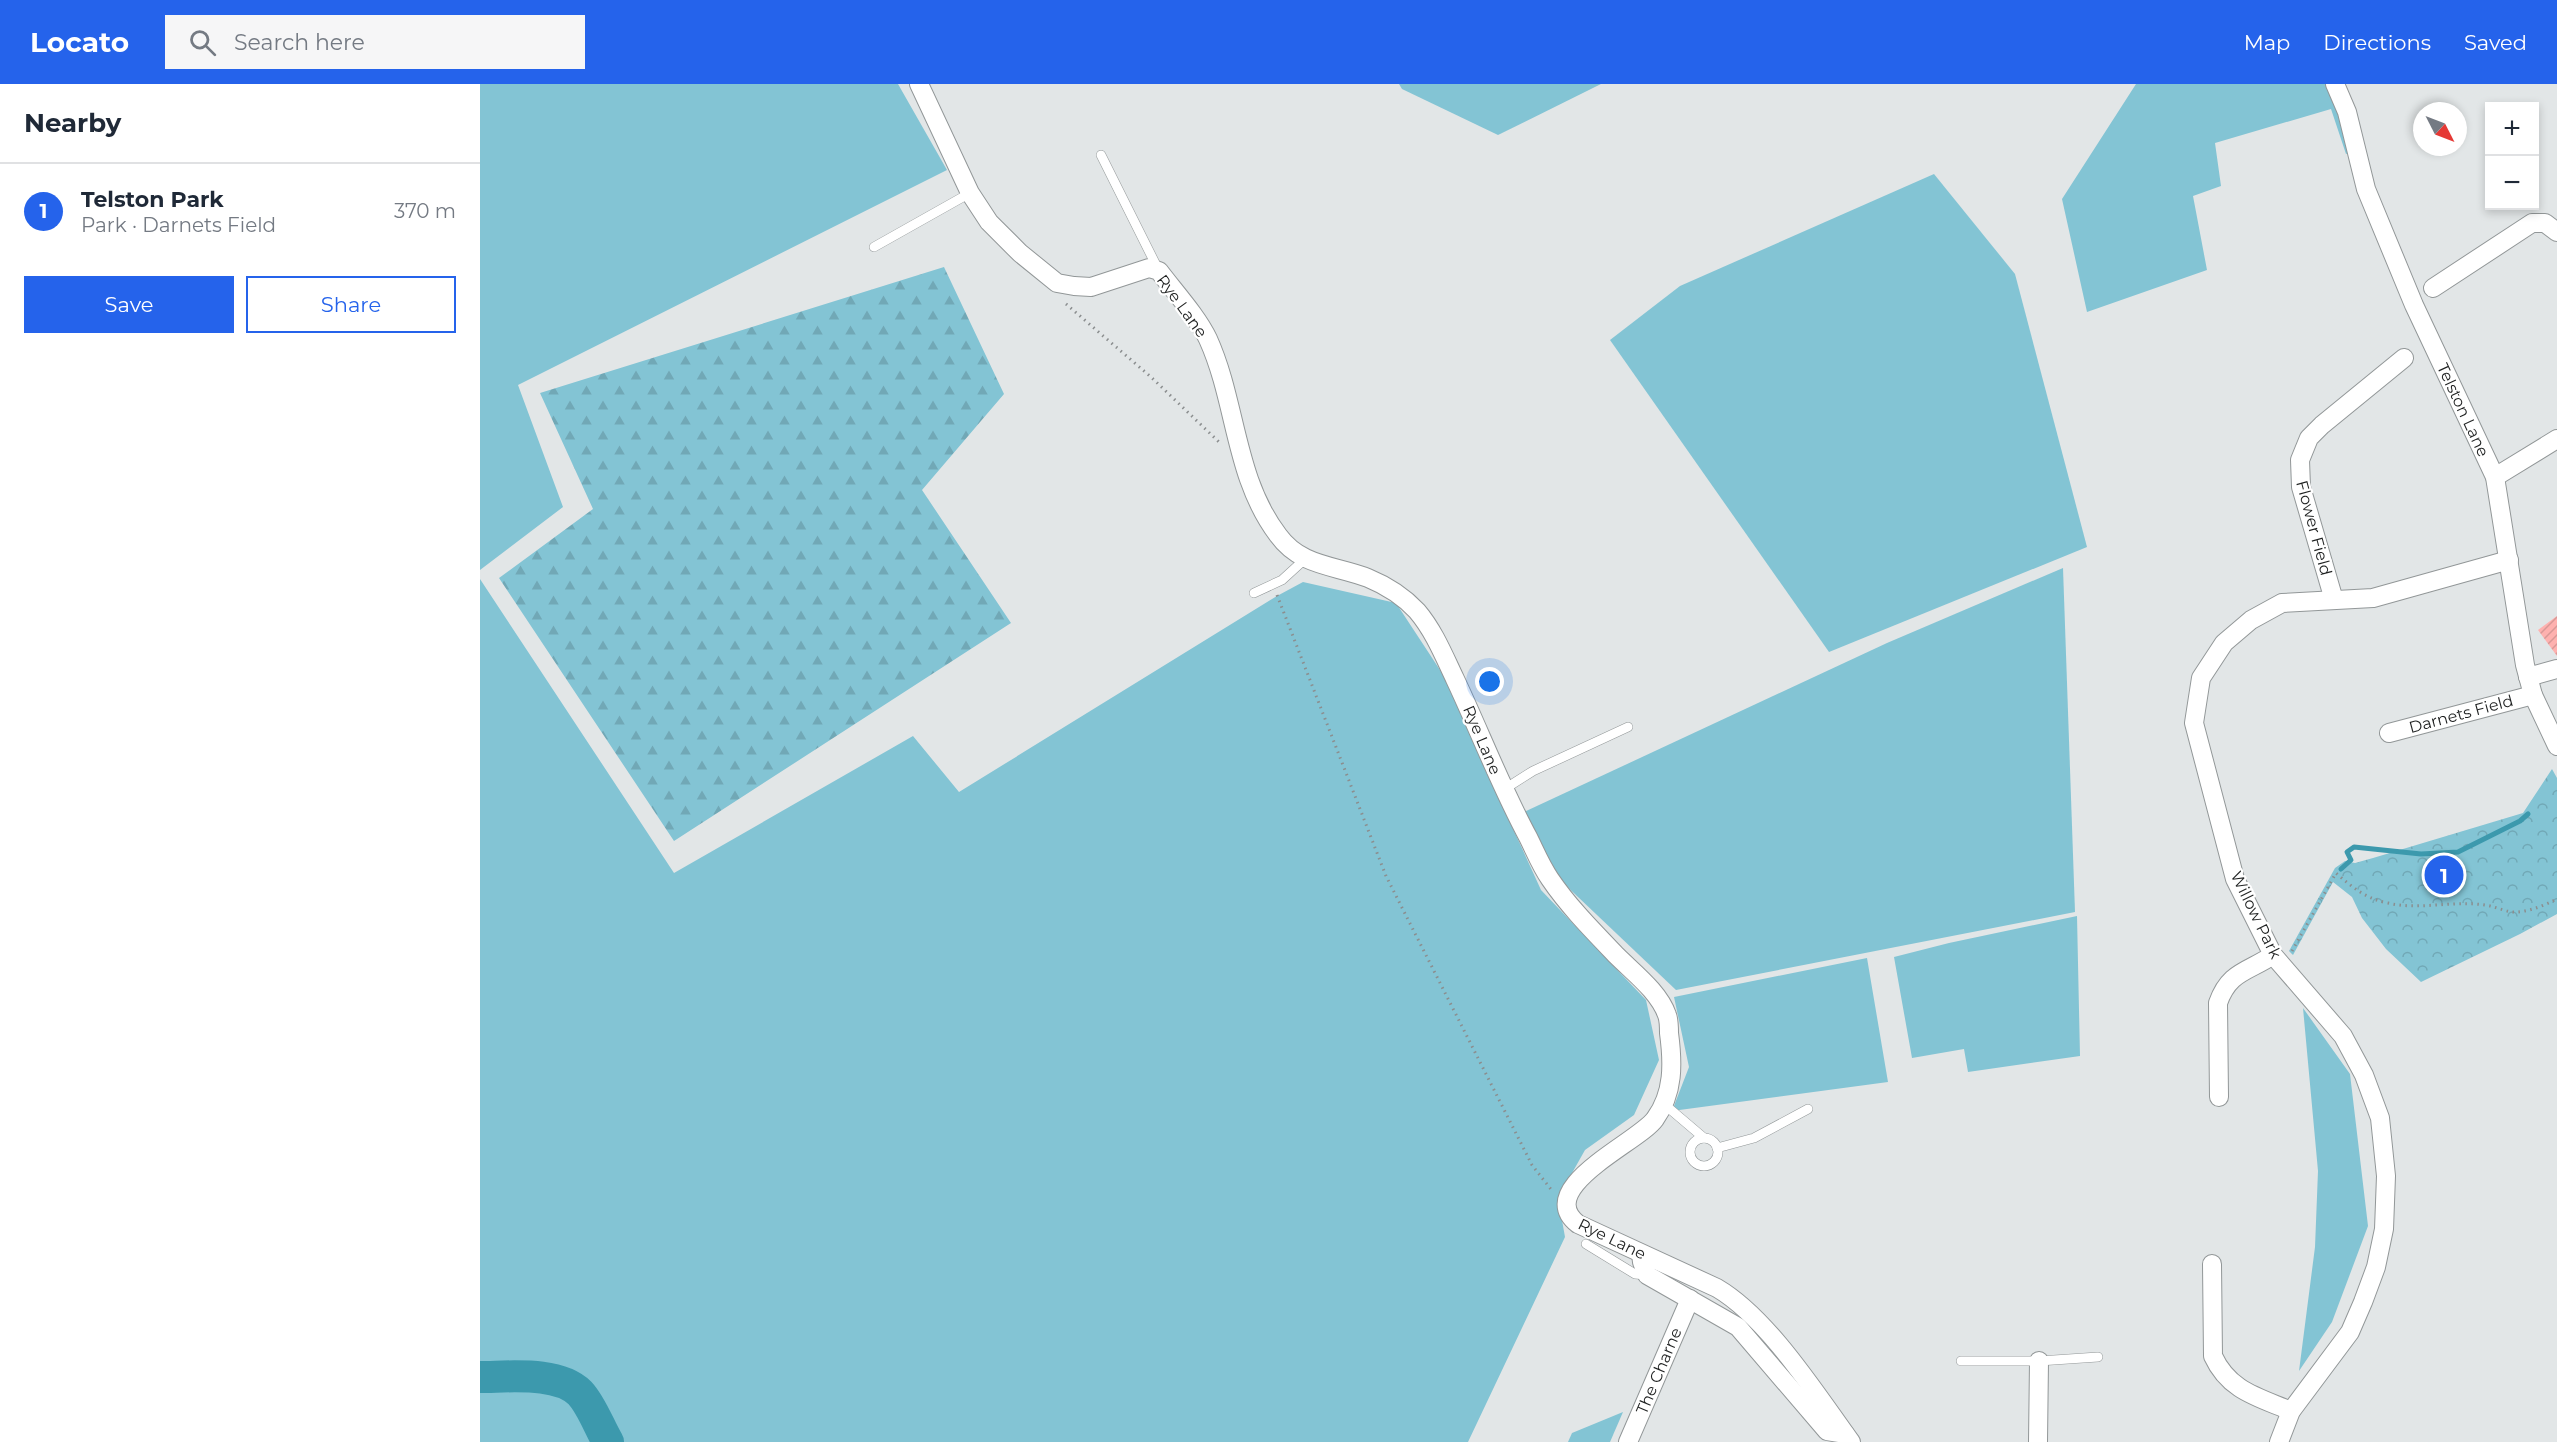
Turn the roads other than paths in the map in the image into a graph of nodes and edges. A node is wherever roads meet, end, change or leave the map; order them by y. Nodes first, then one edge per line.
1 (919, 84) edge
2 (2335, 84) edge
3 (1101, 155) dead end
4 (970, 193) junction
5 (2557, 232) edge
6 (874, 247) dead end
7 (1159, 271) junction
8 (2433, 288) dead end
9 (2404, 358) dead end
10 (2557, 439) edge
11 (2495, 477) junction
12 (1305, 559) junction
13 (2509, 560) junction
14 (1254, 593) dead end
15 (2334, 600) junction
16 (2557, 669) edge
17 (2531, 686) junction
18 (1628, 727) dead end
19 (2389, 733) dead end
20 (2557, 746) edge
21 (1503, 790) junction
22 (2278, 962) junction
23 (2219, 1097) dead end
24 (1664, 1104) junction
25 (1808, 1109) dead end
26 (1704, 1138) junction
27 (1717, 1148) junction
28 (1586, 1244) dead end
29 (1641, 1254) junction
30 (2212, 1264) dead end
31 (1647, 1275) junction
32 (1690, 1299) junction
33 (2098, 1357) dead end
34 (1961, 1361) dead end
35 (2039, 1361) junction
36 (2291, 1411) junction
37 (1848, 1438) edge
38 (1628, 1442) edge
39 (2038, 1442) edge
40 (2279, 1442) edge

1 - 4 street
2 - 11 street, Telston Lane
3 - 7 lane
4 - 6 lane
4 - 7 street, Rye Lane
5 - 8 street
7 - 12 street, Rye Lane
9 - 15 street, Flower Field
10 - 11 street
11 - 13 street, Telston Lane
12 - 14 lane
12 - 21 street, Rye Lane
13 - 15 street, Willow Park
13 - 17 street, Telston Lane
15 - 22 street, Willow Park
16 - 17 street, Darnets Field
17 - 19 street, Darnets Field
17 - 20 street, Telston Lane
18 - 21 lane
21 - 24 street, Rye Lane
22 - 23 street
22 - 36 street, Willow Park
24 - 26 lane
24 - 29 street, Rye Lane
25 - 27 lane
26 - 27 lane
26 - 27 lane
28 - 31 lane
29 - 31 street
29 - 37 street, Rye Lane
30 - 36 street
31 - 32 street
32 - 37 street
32 - 38 street, The Charne
33 - 35 lane
34 - 35 lane
35 - 39 street
36 - 40 street, Willow Park

